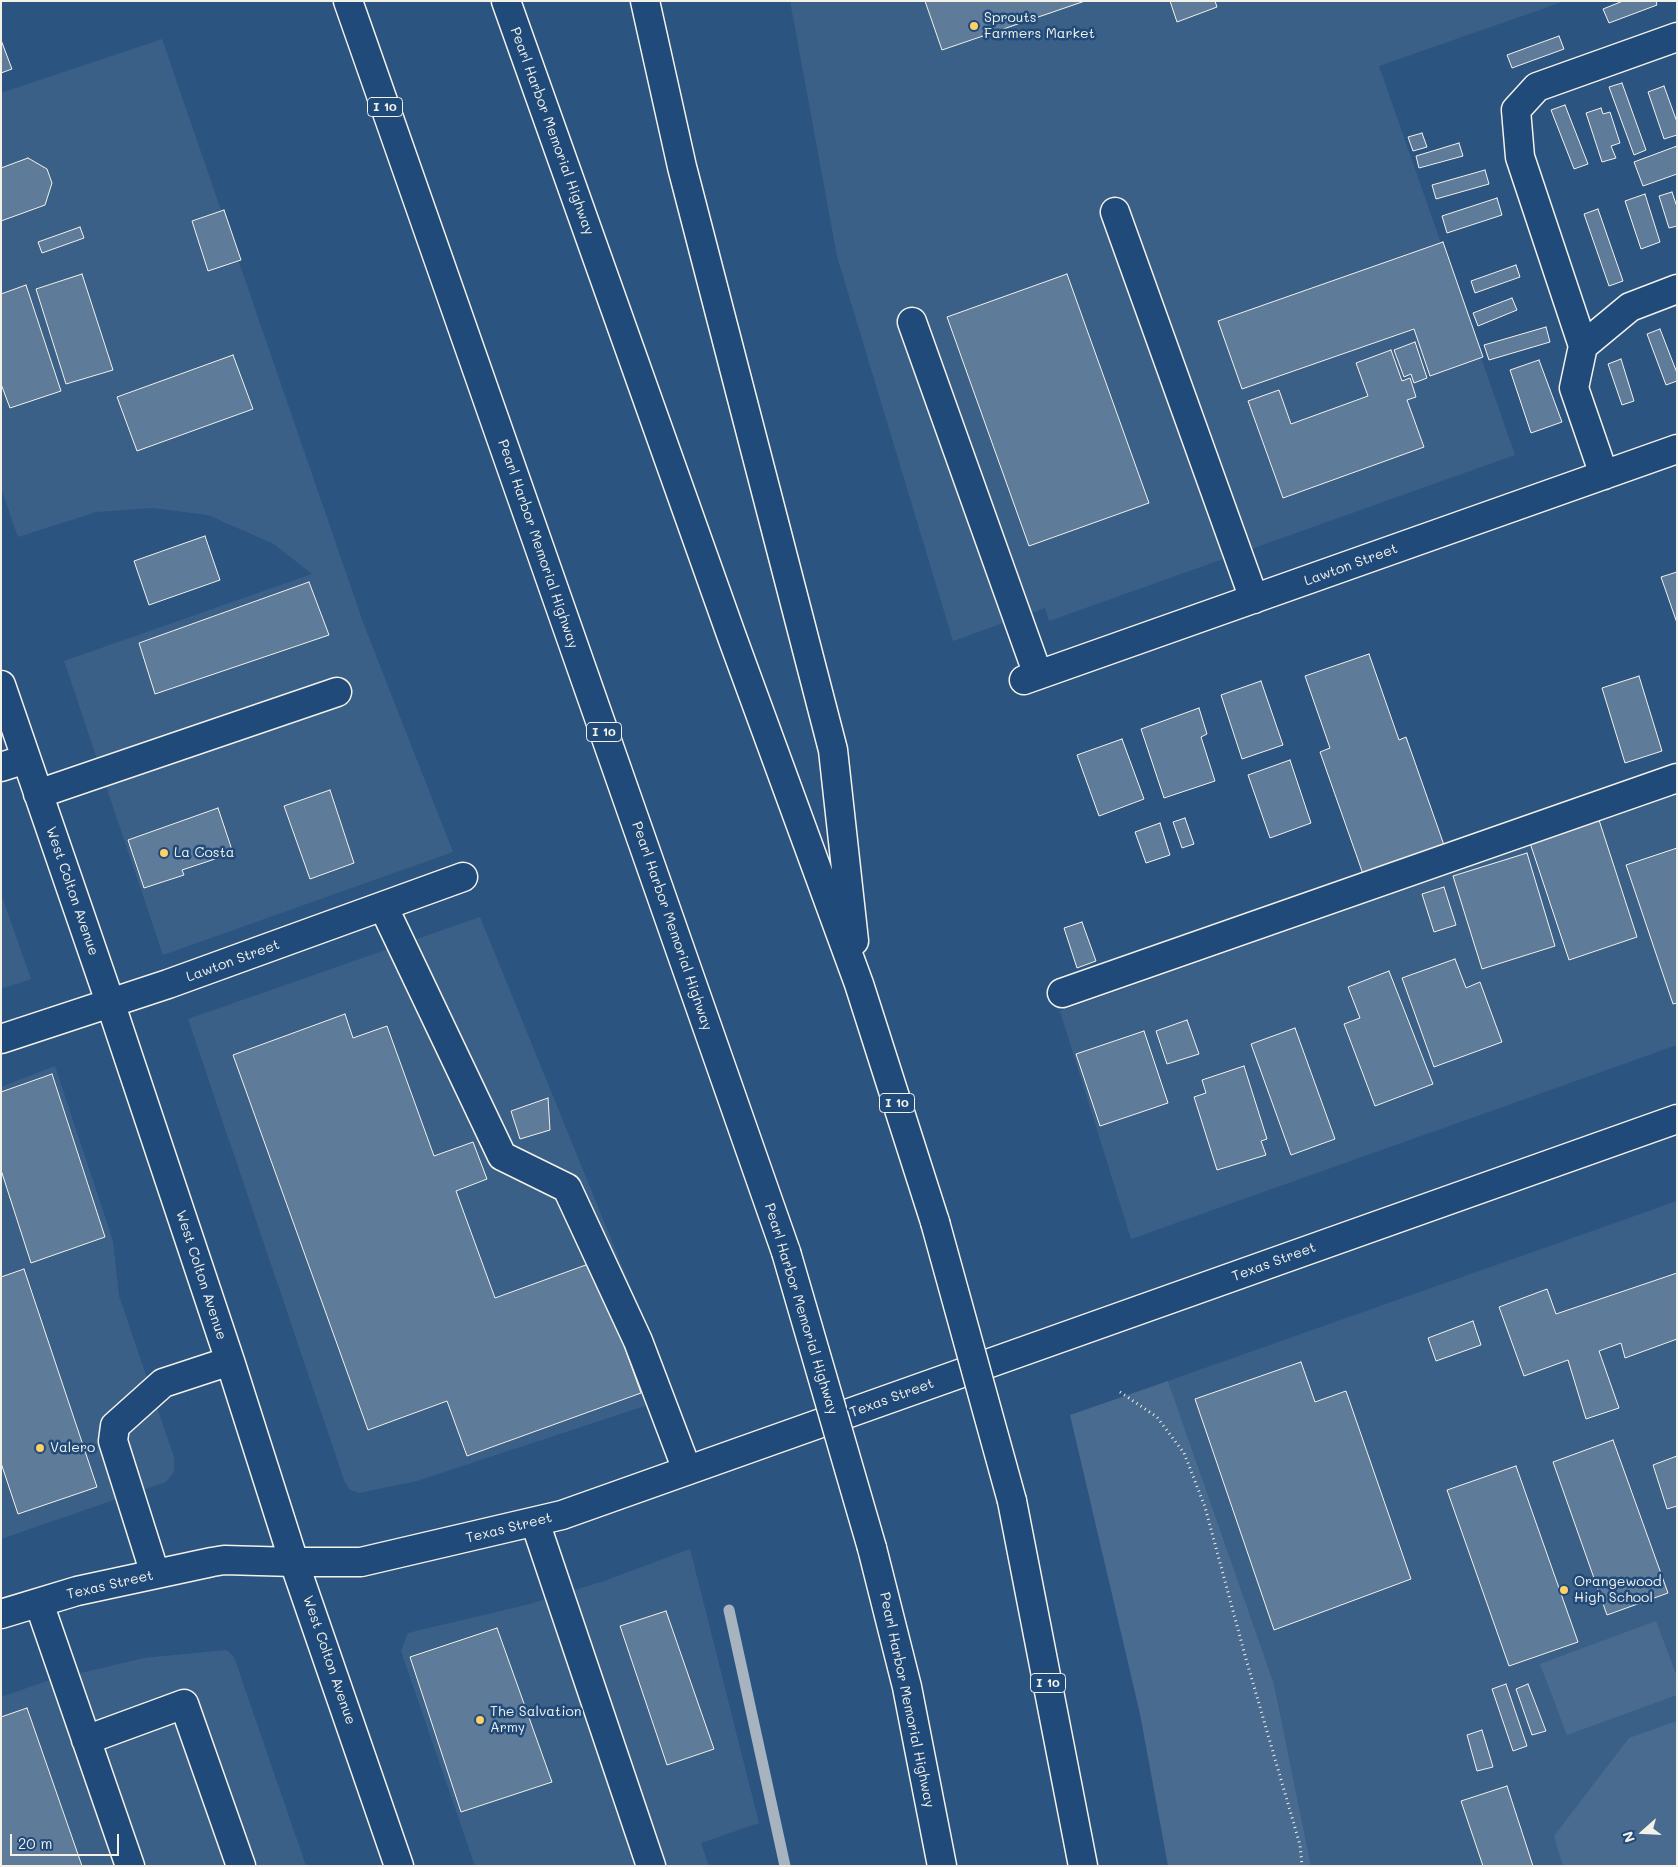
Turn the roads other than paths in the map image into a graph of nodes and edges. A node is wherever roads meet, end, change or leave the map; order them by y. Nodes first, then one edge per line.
1 (348, 1) edge
2 (506, 1) edge
3 (644, 1) edge
4 (1677, 38) edge
5 (1115, 212) dead end
6 (1677, 289) edge
7 (912, 322) dead end
8 (1583, 346) junction
9 (1677, 449) edge
10 (1604, 475) junction
11 (1254, 599) junction
12 (1, 685) edge
13 (337, 692) dead end
14 (14, 763) edge
15 (1677, 778) edge
16 (38, 794) junction
17 (463, 877) dead end
18 (383, 906) junction
19 (859, 984) junction
20 (1062, 994) dead end
21 (110, 1002) junction
22 (1, 1039) edge
23 (1677, 1119) edge
24 (230, 1361) junction
25 (687, 1470) junction
26 (535, 1522) junction
27 (294, 1562) junction
28 (155, 1574) junction
29 (39, 1603) junction
30 (1, 1614) edge
31 (86, 1740) junction
32 (649, 1865) edge
33 (130, 1866) edge
34 (241, 1866) edge
35 (399, 1866) edge
36 (942, 1866) edge
37 (1083, 1866) edge

1 - 36 main road, Pearl Harbor Memorial Highway / I 10, bridge
2 - 19 main road, Pearl Harbor Memorial Highway / I 10
3 - 19 main road
4 - 8 main road
5 - 11 main road
6 - 8 main road
7 - 11 main road, Lawton Street
8 - 10 main road
9 - 10 main road, Lawton Street
10 - 11 main road, Lawton Street
12 - 14 main road, West Colton Avenue
13 - 16 main road
14 - 16 main road, West Colton Avenue
15 - 20 main road
16 - 21 main road, West Colton Avenue
17 - 18 main road, Lawton Street
18 - 21 main road, Lawton Street
18 - 25 main road
19 - 37 main road, Pearl Harbor Memorial Highway / I 10, bridge
21 - 22 main road, Lawton Street
21 - 24 main road, West Colton Avenue
23 - 25 main road, Texas Street
24 - 27 main road, West Colton Avenue
24 - 28 main road
25 - 26 main road, Texas Street
26 - 27 main road, Texas Street
26 - 32 main road
27 - 28 main road, Texas Street
27 - 35 main road, West Colton Avenue
28 - 29 main road, Texas Street
29 - 30 main road, Texas Street
29 - 31 main road
31 - 33 main road
31 - 34 main road

